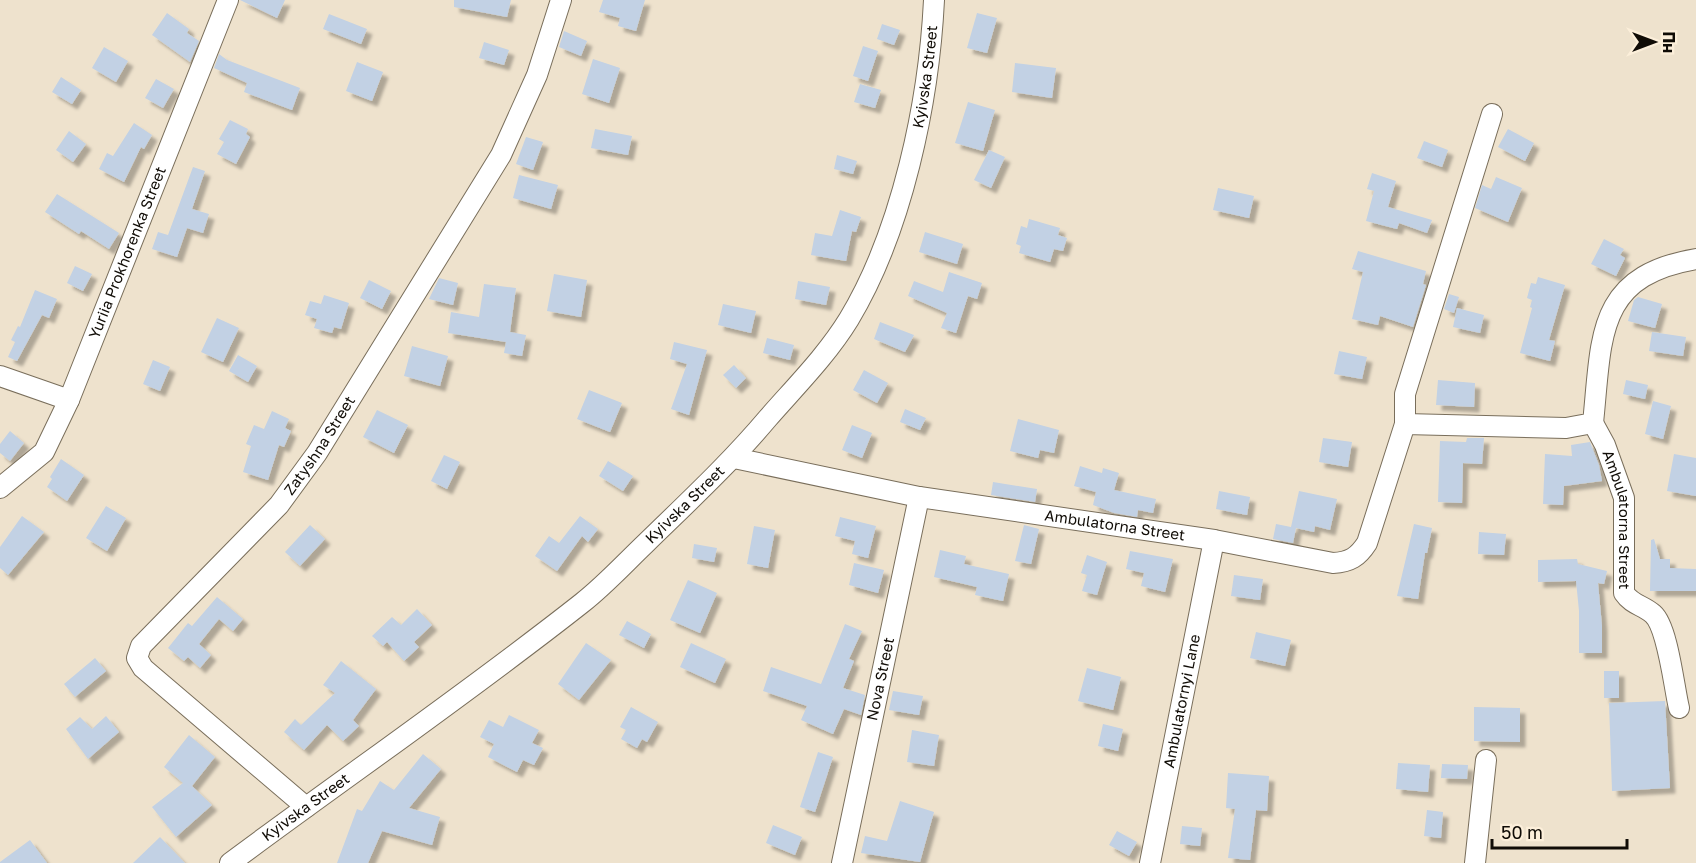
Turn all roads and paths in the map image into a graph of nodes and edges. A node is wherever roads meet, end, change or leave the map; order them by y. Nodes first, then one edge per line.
1 (228, 0) edge
2 (561, 0) edge
3 (934, 0) edge
4 (1492, 114) dead end
5 (1696, 259) edge
6 (0, 376) edge
7 (69, 400) junction
8 (1593, 423) junction
9 (1405, 424) junction
10 (734, 458) junction
11 (0, 488) edge
12 (919, 497) junction
13 (1214, 540) junction
14 (1679, 708) dead end
15 (1486, 760) dead end
16 (306, 807) junction
17 (230, 863) edge
18 (842, 863) edge
19 (1150, 863) edge
20 (1475, 863) edge

1 - 7 street, Yuriia Prokhorenka Street
2 - 16 street, Zatyshna Street
3 - 10 street, Kyivska Street
4 - 9 street, Ambulatorna Street
5 - 8 street
6 - 7 street
7 - 11 street, Yuriia Prokhorenka Street
8 - 9 street
8 - 14 street, Ambulatorna Street
9 - 13 street, Ambulatorna Street
10 - 12 street, Ambulatorna Street
10 - 16 street, Kyivska Street
12 - 13 street, Ambulatorna Street
12 - 18 street, Nova Street
13 - 19 street, Ambulatornyi Lane
15 - 20 street
16 - 17 street, Kyivska Street

